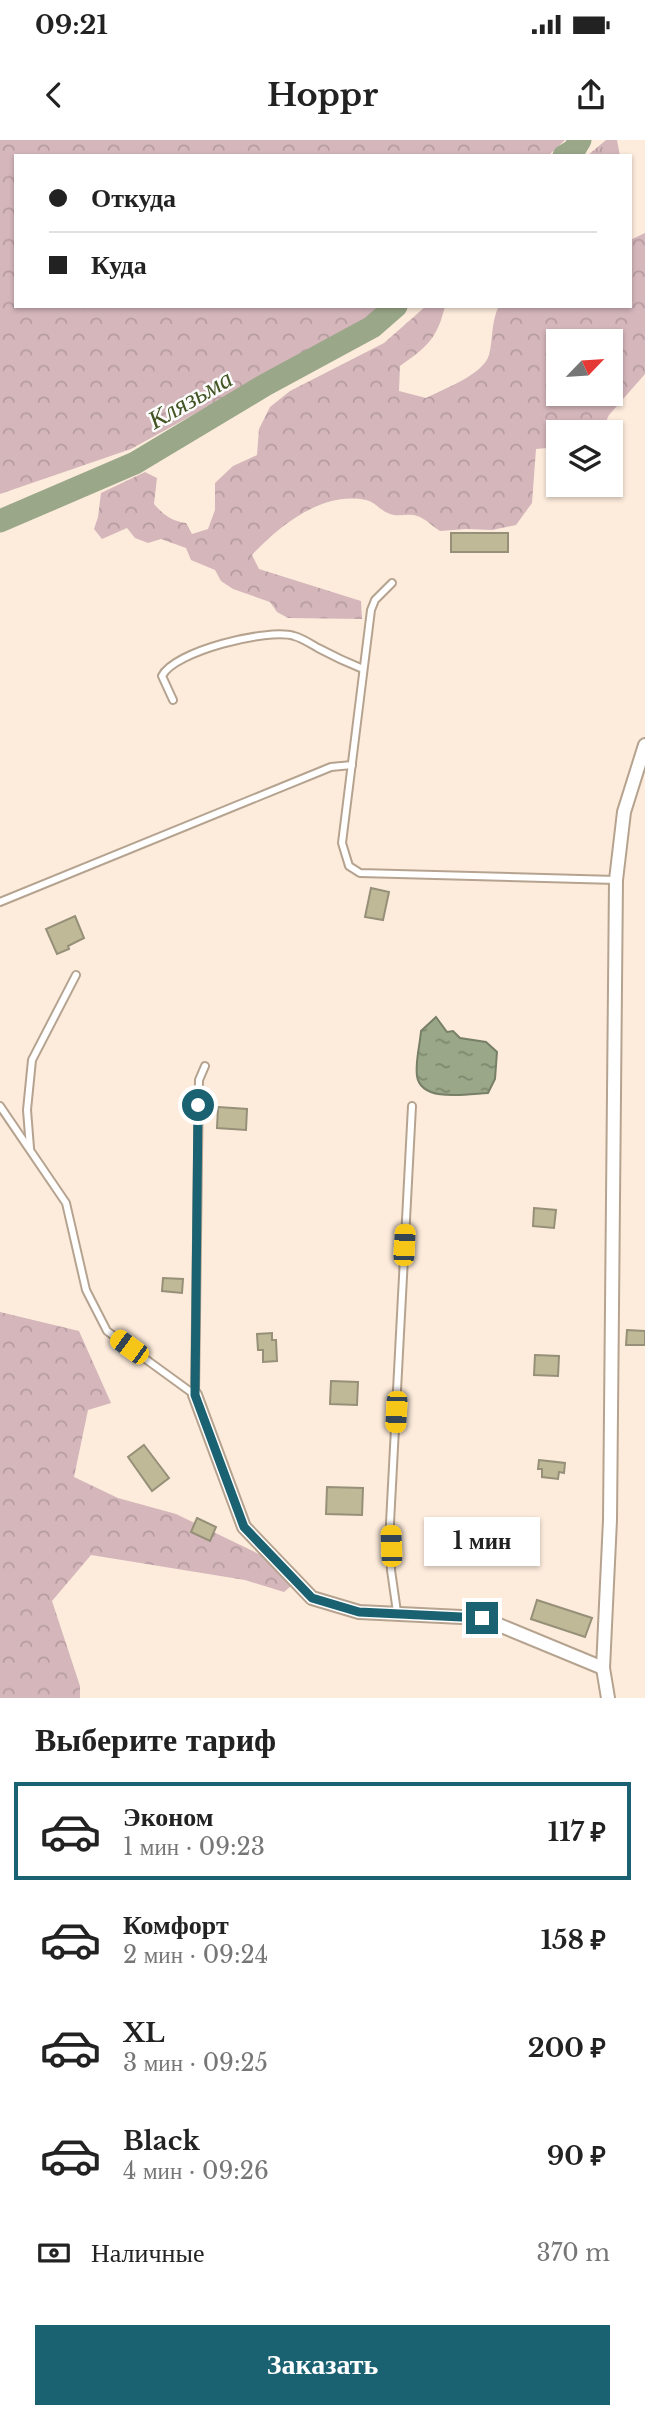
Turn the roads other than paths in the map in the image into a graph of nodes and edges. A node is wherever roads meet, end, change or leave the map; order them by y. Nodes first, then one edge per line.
1 (392, 583) dead end
2 (363, 669) junction
3 (173, 700) dead end
4 (645, 745) edge
5 (352, 765) junction
6 (616, 880) junction
7 (0, 902) edge
8 (76, 975) dead end
9 (205, 1066) dead end
10 (0, 1106) edge
11 (412, 1107) dead end
12 (30, 1151) junction
13 (195, 1395) junction
14 (397, 1612) junction
15 (603, 1668) junction
16 (608, 1698) edge

1 - 2 lane
2 - 3 lane
2 - 5 lane
4 - 6 street
5 - 6 lane
5 - 7 lane
6 - 15 street
8 - 12 lane
9 - 13 lane
10 - 12 lane
11 - 14 lane
12 - 13 lane
13 - 14 street
14 - 15 street
15 - 16 street

